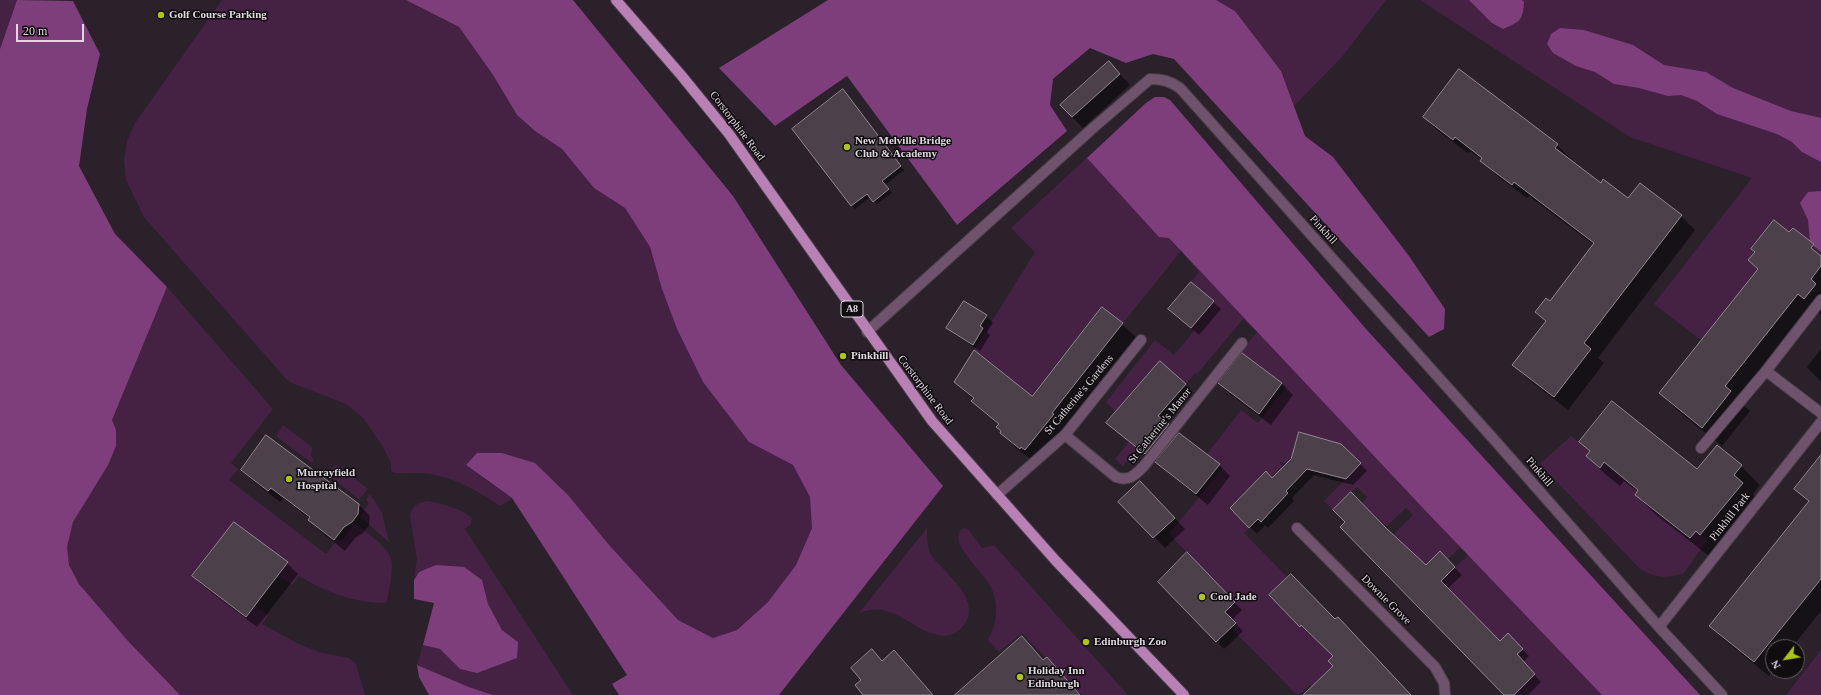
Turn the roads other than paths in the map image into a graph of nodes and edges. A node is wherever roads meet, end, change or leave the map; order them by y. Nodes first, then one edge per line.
1 (616, 0) edge
2 (1821, 300) edge
3 (867, 332) junction
4 (1141, 340) dead end
5 (1242, 343) dead end
6 (1766, 371) junction
7 (1821, 413) edge
8 (1821, 422) edge
9 (1065, 435) junction
10 (1701, 448) dead end
11 (997, 495) junction
12 (1297, 528) dead end
13 (1659, 627) junction
14 (1184, 695) edge
15 (1445, 695) edge
16 (1722, 695) edge

1 - 3 main road, Corstorphine Road / A8
2 - 6 street
3 - 11 main road, Corstorphine Road / A8
3 - 13 street, Pinkhill
4 - 9 street, St Catherine's Gardens
5 - 9 street, St Catherine's Manor
6 - 7 street
6 - 10 street
8 - 13 street, Pinkhill Park
9 - 11 street, St Catherine's Gardens
11 - 14 main road, Corstorphine Road / A8
12 - 15 street, Downie Grove
13 - 16 street, Pinkhill

